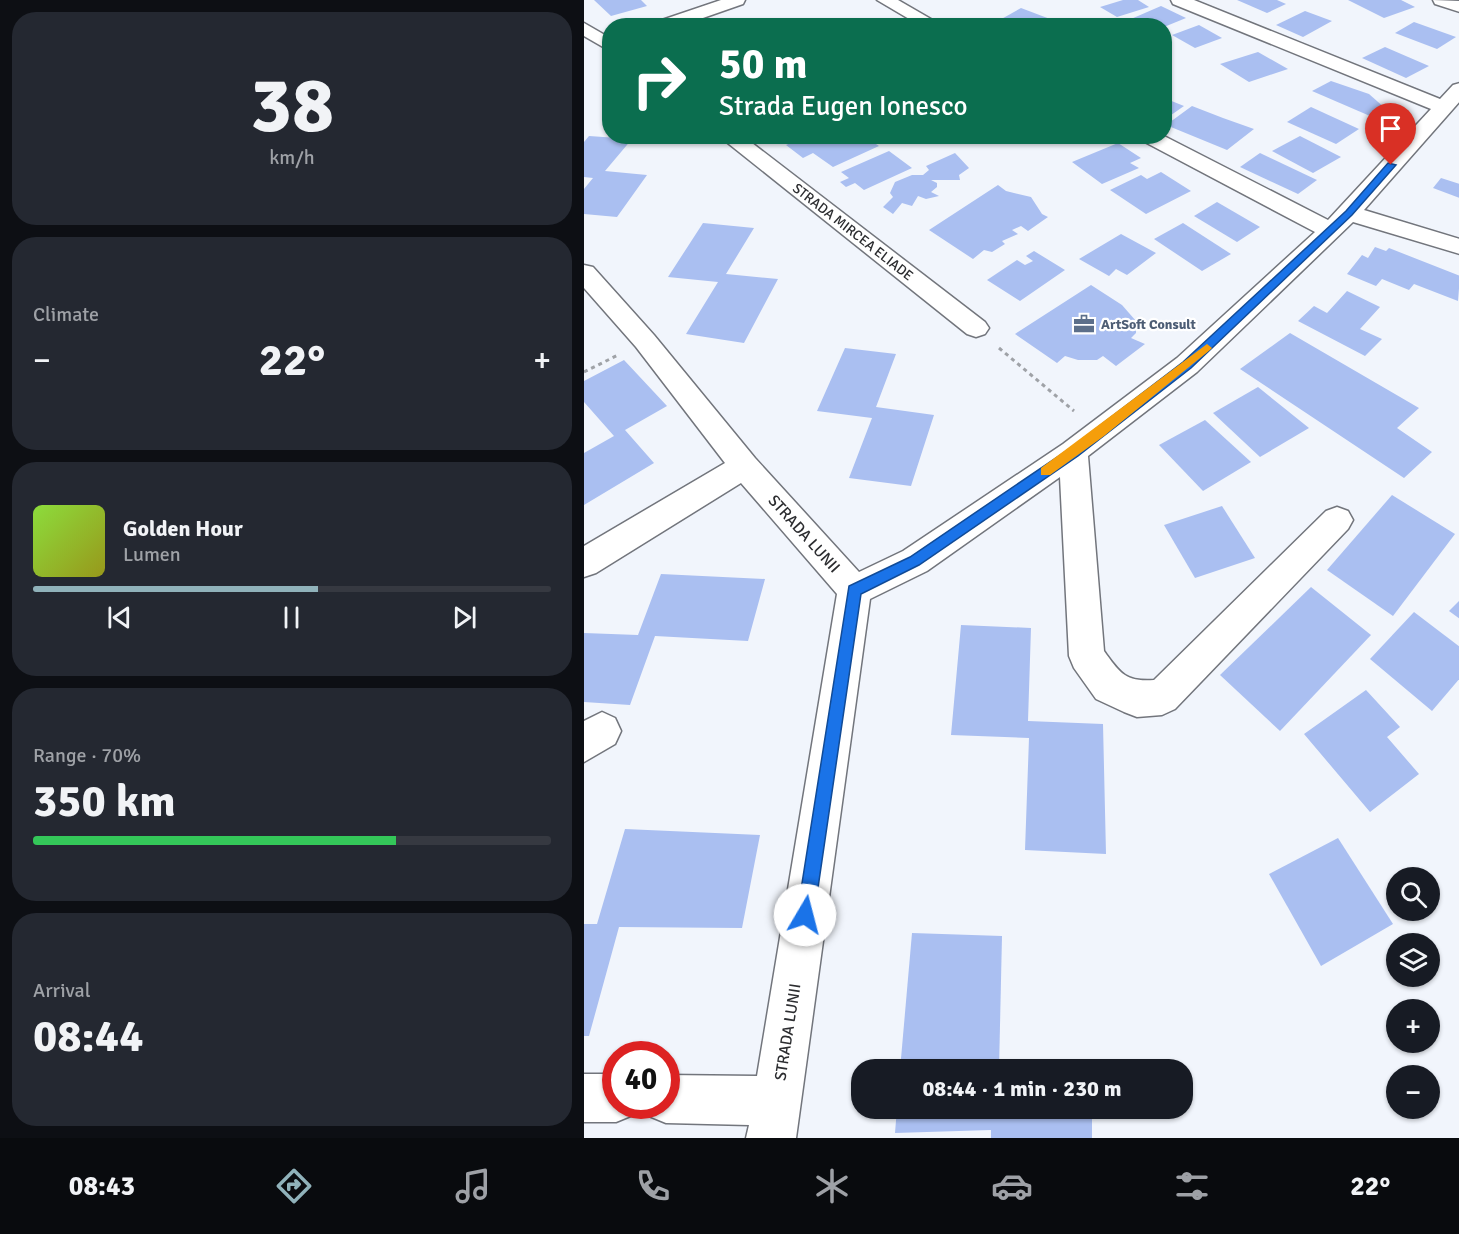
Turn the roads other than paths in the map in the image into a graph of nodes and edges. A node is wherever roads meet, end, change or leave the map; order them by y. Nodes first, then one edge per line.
1 (737, 0) edge
2 (885, 0) edge
3 (1179, 0) edge
4 (1441, 0) edge
5 (1460, 7) edge
6 (685, 18) edge
7 (920, 18) edge
8 (584, 28) edge
9 (602, 40) edge
10 (1451, 98) edge
11 (739, 144) edge
12 (1166, 144) edge
13 (1339, 222) junction
14 (1460, 247) edge
15 (584, 273) edge
16 (976, 328) road end
17 (1086, 443) junction
18 (744, 466) junction
19 (1337, 520) dead end
20 (584, 563) edge
21 (854, 590) junction
22 (584, 1098) edge
23 (602, 1098) edge
24 (680, 1102) edge
25 (774, 1120) edge

1 - 6 street
2 - 7 street
3 - 10 street
4 - 5 street
8 - 9 street
10 - 13 street
11 - 16 street, STRADA MIRCEA ELIADE
12 - 13 street
13 - 14 street
13 - 17 street
15 - 18 street, STRADA LUNII
17 - 19 street
17 - 21 street
18 - 20 street
18 - 21 street, STRADA LUNII
21 - 25 street, STRADA LUNII
22 - 23 street
24 - 25 street

